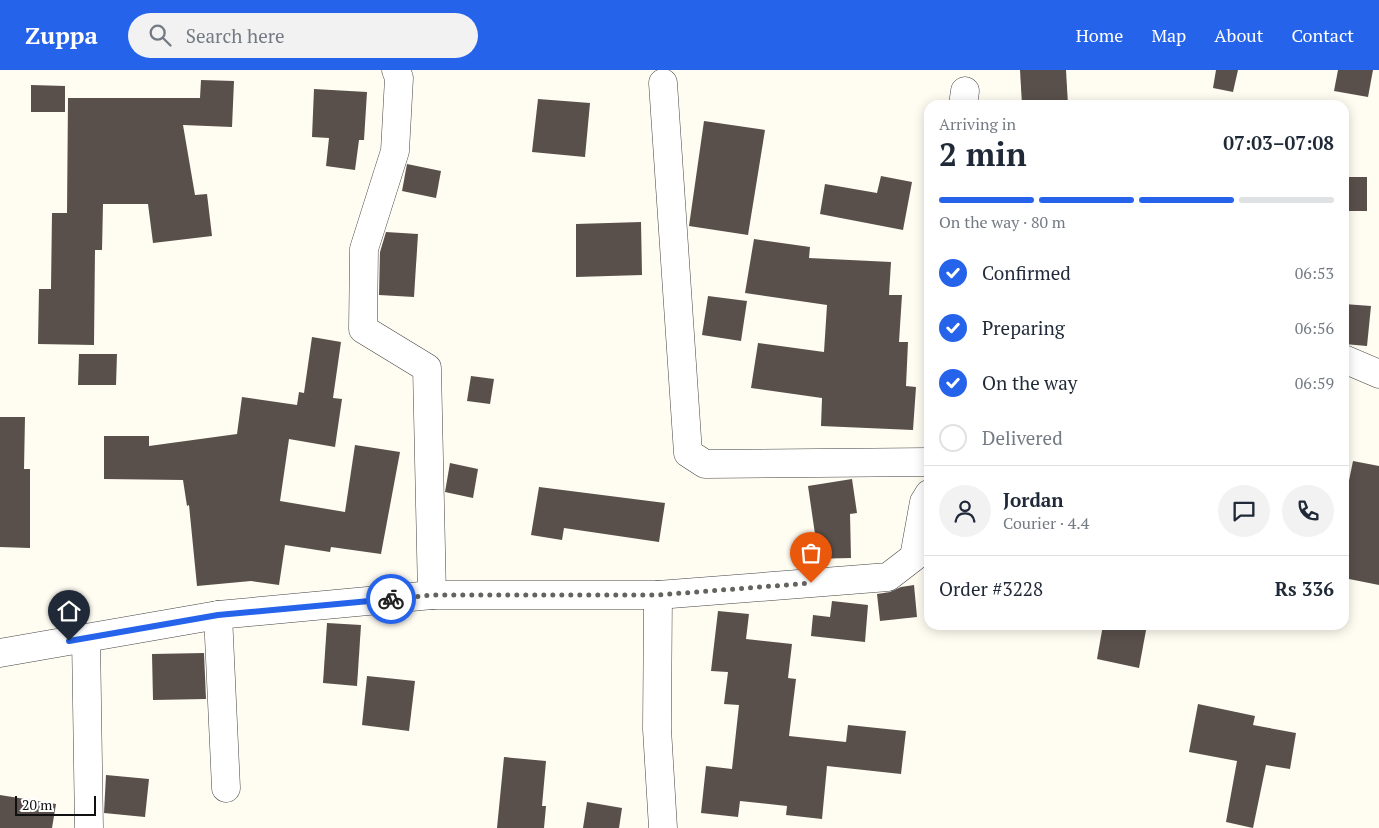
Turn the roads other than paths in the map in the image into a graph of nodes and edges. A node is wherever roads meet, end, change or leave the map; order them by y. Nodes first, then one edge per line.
1 (396, 70) edge
2 (663, 83) dead end
3 (1349, 362) edge
4 (1379, 374) edge
5 (924, 462) edge
6 (924, 502) edge
7 (432, 595) junction
8 (658, 595) junction
9 (218, 615) junction
10 (86, 638) junction
11 (0, 653) edge
12 (226, 788) dead end
13 (89, 828) edge
14 (663, 828) edge

1 - 7 street
2 - 5 street
3 - 4 street
6 - 8 street
7 - 8 street
7 - 9 street
8 - 14 street
9 - 10 street
9 - 12 street
10 - 11 street
10 - 13 street

